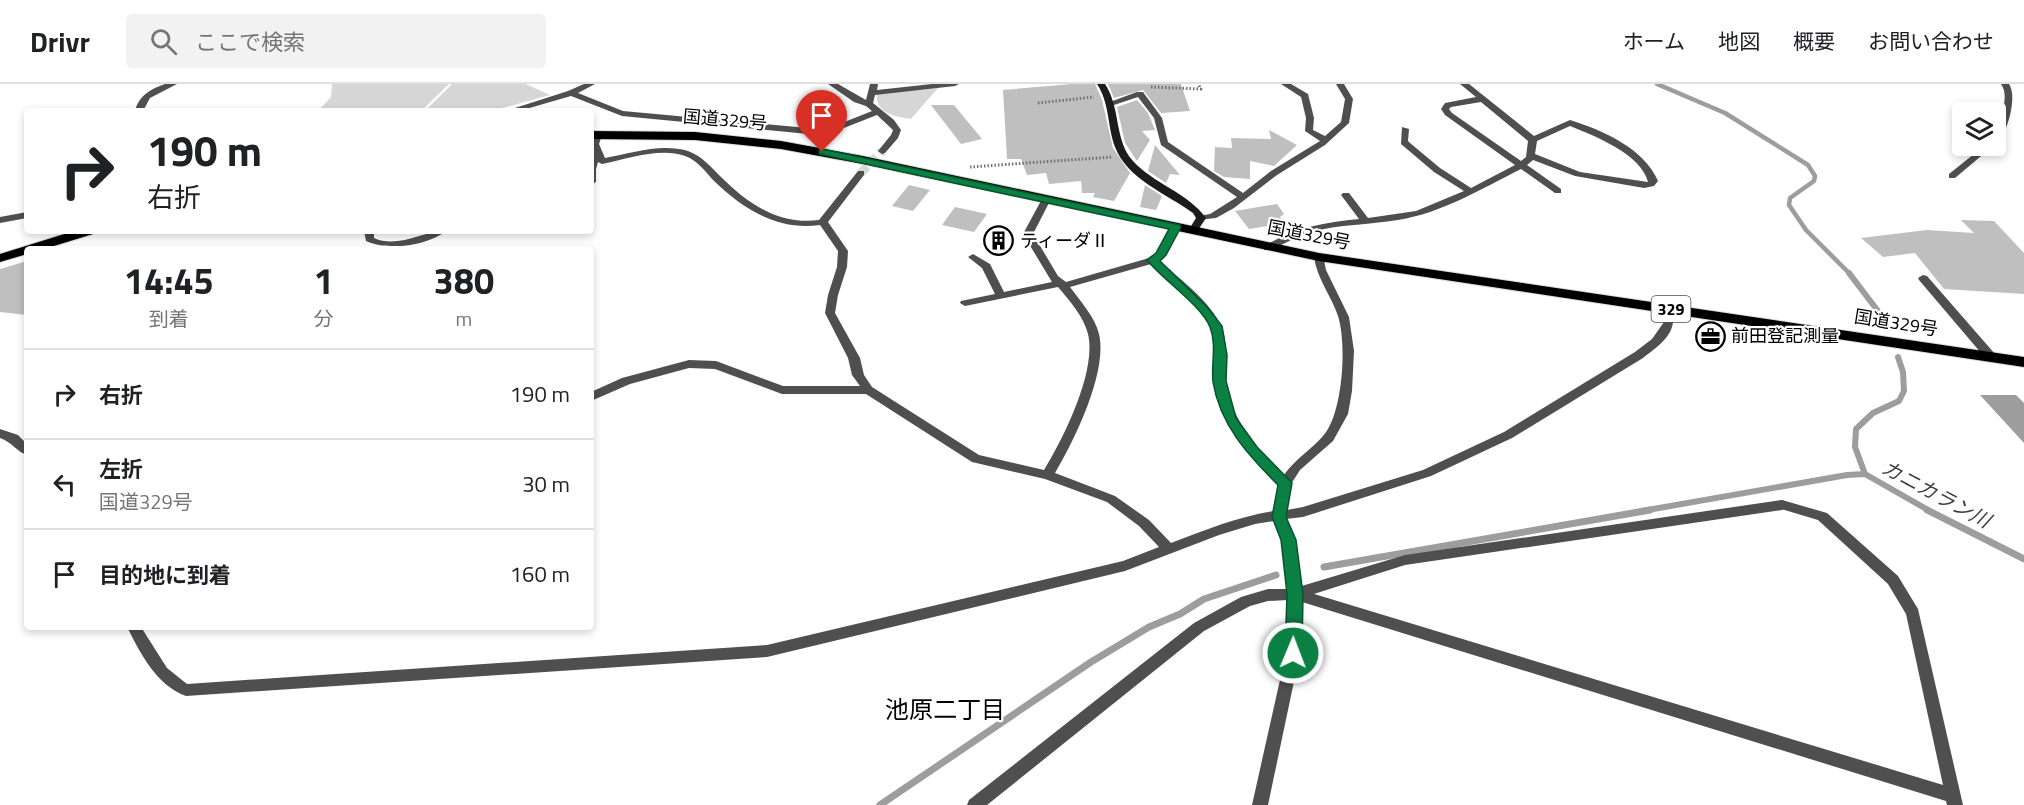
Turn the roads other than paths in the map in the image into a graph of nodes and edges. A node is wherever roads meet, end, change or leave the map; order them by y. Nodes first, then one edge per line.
1 (173, 84) edge
2 (591, 84) edge
3 (832, 84) edge
4 (955, 84) edge
5 (1101, 84) edge
6 (1286, 84) edge
7 (1341, 84) edge
8 (1464, 84) edge
9 (2005, 84) edge
10 (933, 85) edge
11 (873, 88) edge
12 (571, 93) junction
13 (1110, 99) junction
14 (1481, 99) junction
15 (869, 104) junction
16 (139, 108) edge
17 (520, 108) edge
18 (877, 112) junction
19 (2006, 116) edge
20 (1405, 129) dead end
21 (595, 135) edge
22 (1325, 140) junction
23 (1533, 141) junction
24 (882, 151) tunnel mouth
25 (598, 153) junction
26 (1530, 155) junction
27 (1977, 156) edge
28 (594, 162) edge
29 (1522, 165) junction
30 (861, 173) tunnel mouth
31 (1952, 176) dead end
32 (1470, 191) junction
33 (1558, 191) dead end
34 (1346, 195) dead end
35 (1243, 197) junction
36 (1046, 199) junction
37 (24, 216) edge
38 (1201, 218) junction
39 (0, 220) edge
40 (1365, 220) junction
41 (823, 222) junction
42 (1176, 227) junction
43 (1193, 231) junction
44 (79, 234) edge
45 (369, 234) edge
46 (434, 234) edge
47 (425, 238) junction
48 (41, 246) edge
49 (432, 246) edge
50 (1268, 248) junction
51 (24, 251) edge
52 (973, 257) dead end
53 (0, 258) edge
54 (1319, 258) junction
55 (1153, 260) junction
56 (1923, 278) dead end
57 (1062, 285) junction
58 (1001, 296) junction
59 (965, 303) dead end
60 (1666, 308) junction
61 (1991, 357) junction
62 (2024, 362) edge
63 (868, 390) junction
64 (594, 396) edge
65 (0, 432) edge
66 (24, 448) edge
67 (1047, 475) junction
68 (1285, 483) junction
69 (1279, 517) junction
70 (1168, 548) junction
71 (1295, 594) junction
72 (136, 630) edge
73 (1954, 800) edge
74 (975, 805) edge
75 (1260, 805) edge

1 - 16 street
2 - 12 street
3 - 15 street
4 - 10 street
5 - 13 main road
6 - 22 street
7 - 22 street
8 - 14 street
9 - 19 street
10 - 11 street
11 - 15 street
12 - 17 street
12 - 18 street
13 - 35 street
13 - 38 main road
14 - 23 street
14 - 29 street
15 - 18 street
18 - 24 street
20 - 32 street
21 - 25 street
21 - 36 highway, 国道329号 / 329
22 - 35 street
23 - 26 street
23 - 26 street
25 - 28 street
25 - 41 street
26 - 29 street
27 - 31 street
29 - 32 street
29 - 33 street
30 - 41 street
32 - 40 street
34 - 40 street
35 - 38 street
36 - 42 highway, 国道329号 / 329
36 - 57 street
37 - 39 street
38 - 43 main road
40 - 50 street
41 - 63 street
42 - 43 highway, 国道329号 / 329
42 - 55 street
43 - 50 highway, 国道329号 / 329
44 - 48 highway
45 - 47 street
46 - 47 street
47 - 49 street
50 - 54 highway, 国道329号 / 329
51 - 53 highway
52 - 58 street
54 - 60 highway, 国道329号 / 329
54 - 68 street
55 - 57 street
55 - 68 street
56 - 61 street
57 - 58 street
57 - 67 street
58 - 59 street
60 - 61 highway, 国道329号 / 329
60 - 69 street
61 - 62 highway, 国道329号 / 329
63 - 64 street
63 - 67 street
65 - 66 street
67 - 70 street
68 - 69 street
69 - 70 street
69 - 71 street
70 - 72 street
71 - 73 street
71 - 73 street
71 - 74 street
71 - 75 street

